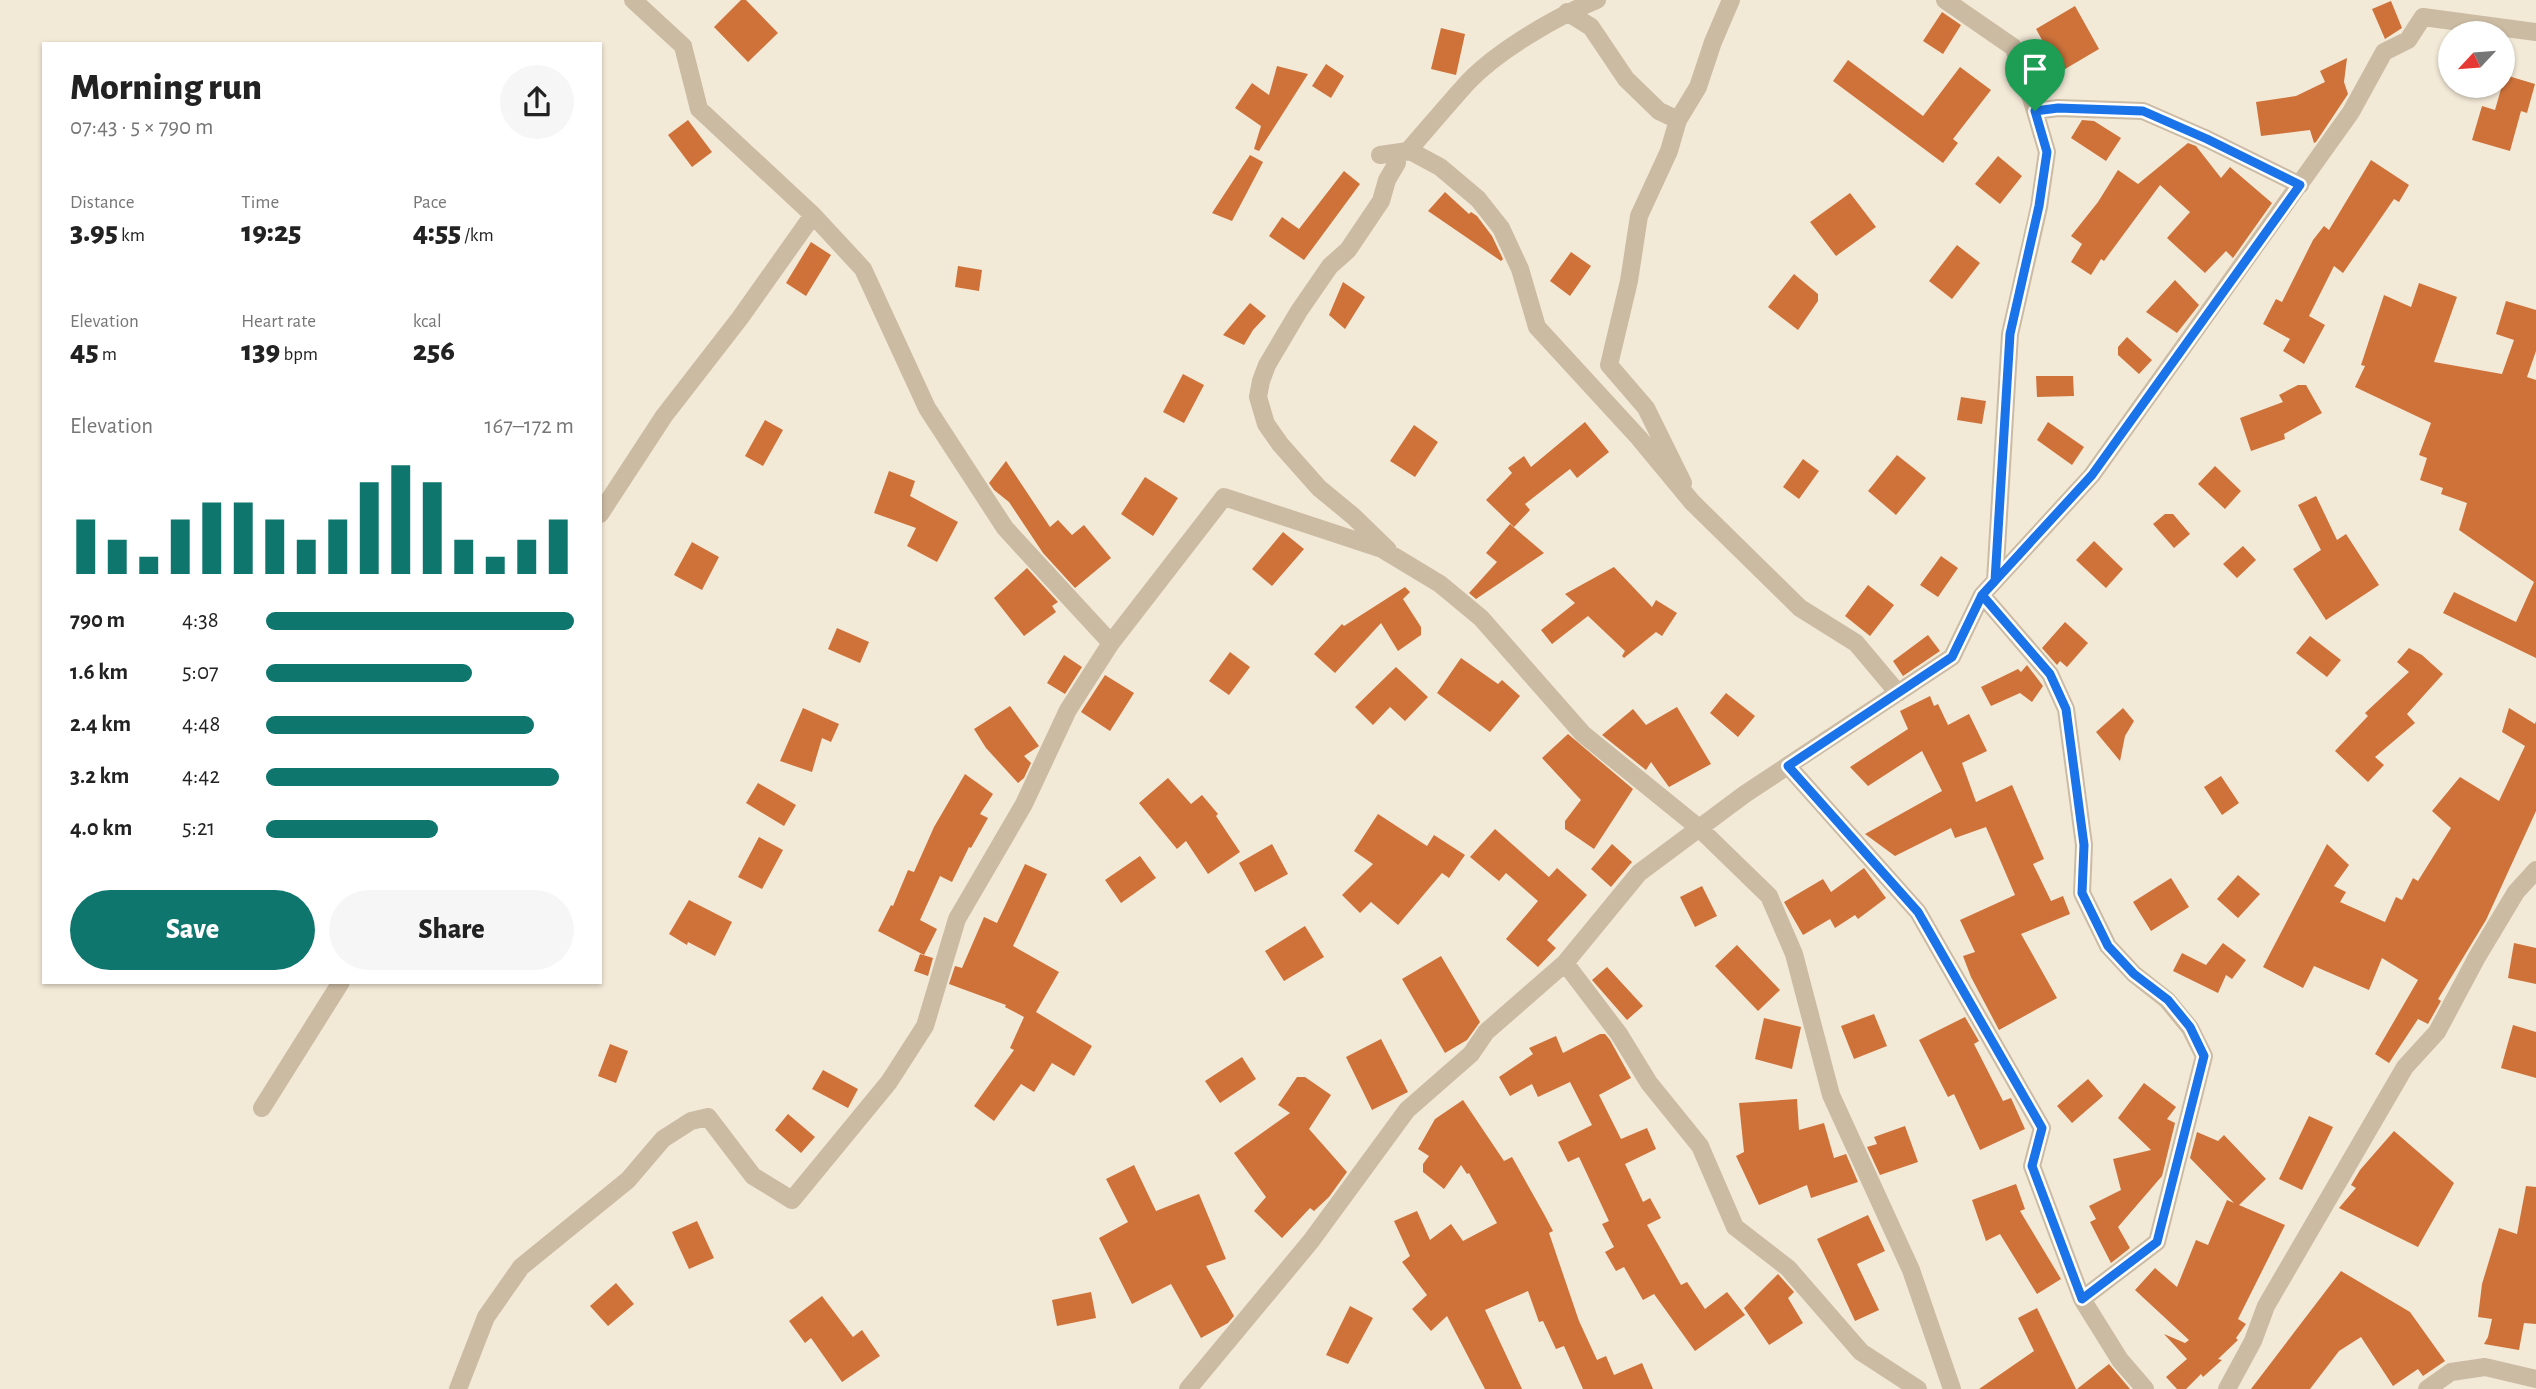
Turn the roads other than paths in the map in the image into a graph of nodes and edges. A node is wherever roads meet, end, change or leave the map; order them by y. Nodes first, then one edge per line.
1 (633, 0) edge
2 (1597, 0) edge
3 (1731, 0) edge
4 (1945, 0) edge
5 (1567, 12) junction
6 (2536, 32) edge
7 (2035, 111) junction
8 (1678, 120) junction
9 (1380, 155) dead end
10 (1403, 157) junction
11 (2300, 185) junction
12 (813, 215) junction
13 (1692, 502) junction
14 (602, 511) edge
15 (1394, 556) junction
16 (1995, 581) junction
17 (1982, 595) junction
18 (1111, 643) junction
19 (1898, 693) junction
20 (1788, 766) junction
21 (1699, 828) junction
22 (2536, 870) edge
23 (1565, 963) junction
24 (340, 984) edge
25 (262, 1108) dead end
26 (2082, 1299) junction
27 (2536, 1379) edge
28 (458, 1389) edge
29 (1188, 1389) edge
30 (1918, 1389) edge
31 (1952, 1389) edge
32 (2145, 1389) edge
33 (2227, 1389) edge
34 (2427, 1389) edge

1 - 12 street
2 - 5 street
3 - 8 street
4 - 7 street
5 - 8 street
5 - 10 street
6 - 11 street
7 - 11 street
7 - 16 street
8 - 13 street
9 - 10 street
10 - 13 street
10 - 15 street
11 - 16 street
12 - 14 street
12 - 18 street
13 - 19 street
15 - 18 street
15 - 21 street
16 - 17 street
17 - 19 street
17 - 26 street
18 - 28 street
19 - 20 street
20 - 21 street
20 - 26 street
21 - 23 street
21 - 31 street
22 - 33 street
23 - 29 street
23 - 30 street
24 - 25 street
26 - 32 street
27 - 34 street

